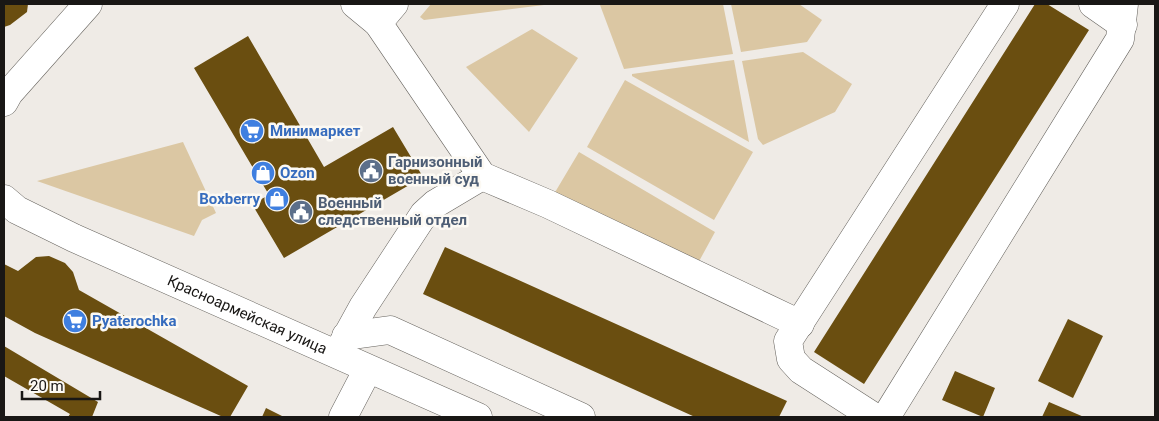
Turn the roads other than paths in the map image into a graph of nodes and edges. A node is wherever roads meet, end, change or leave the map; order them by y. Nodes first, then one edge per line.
1 (88, 4) edge
2 (355, 4) edge
3 (1005, 4) edge
4 (1094, 4) edge
5 (386, 13) edge
6 (1123, 15) edge
7 (6, 97) edge
8 (482, 176) junction
9 (8, 206) edge
10 (800, 324) junction
11 (342, 346) junction
12 (368, 369) junction
13 (343, 417) edge
14 (478, 417) edge
15 (582, 417) edge
16 (874, 417) edge
17 (886, 417) edge

1 - 7 street
2 - 5 street
3 - 10 street
4 - 6 street
5 - 8 street
6 - 17 street
8 - 10 street
8 - 11 street
9 - 11 street, Красноармейская улица
10 - 16 street
11 - 12 street, Красноармейская улица
11 - 15 street
12 - 13 street
12 - 14 street, Красноармейская улица

